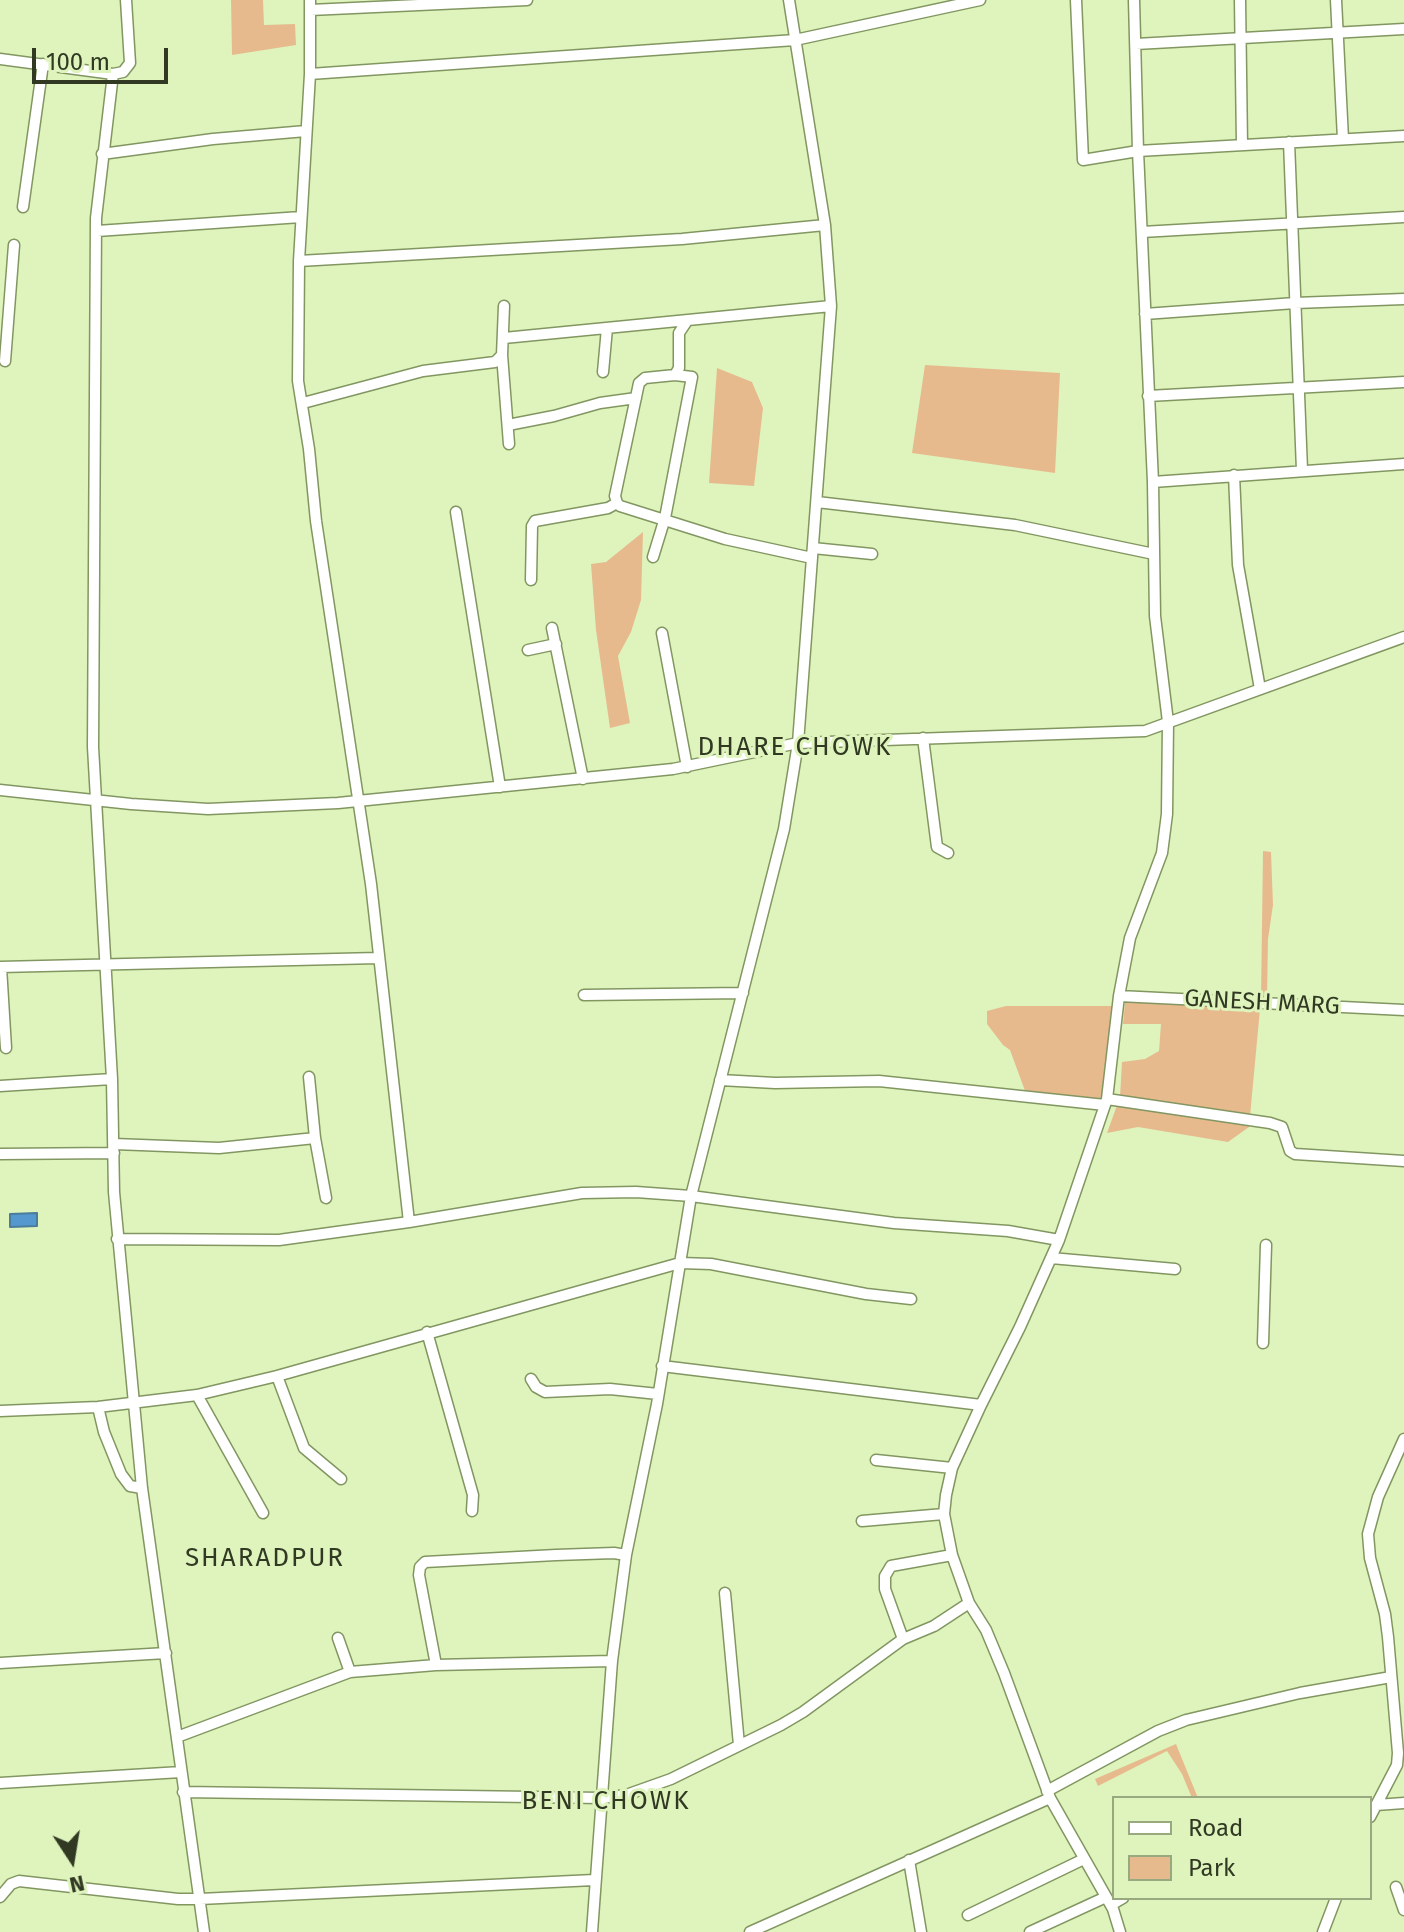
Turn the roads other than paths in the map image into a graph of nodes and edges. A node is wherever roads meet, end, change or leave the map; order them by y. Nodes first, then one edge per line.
1 (126, 0) edge
2 (527, 0) edge
3 (789, 0) edge
4 (980, 0) edge
5 (1076, 0) edge
6 (1134, 0) edge
7 (1240, 0) edge
8 (1336, 0) edge
9 (310, 5) edge
10 (1404, 29) edge
11 (1338, 34) junction
12 (1241, 39) junction
13 (795, 40) junction
14 (1136, 44) junction
15 (0, 59) edge
16 (43, 64) junction
17 (113, 74) junction
18 (310, 74) junction
19 (306, 131) junction
20 (1404, 136) edge
21 (1343, 139) junction
22 (1289, 142) junction
23 (1242, 145) junction
24 (1138, 151) junction
25 (102, 154) junction
26 (23, 207) dead end
27 (301, 217) junction
28 (1404, 217) edge
29 (1292, 222) junction
30 (825, 225) junction
31 (97, 231) junction
32 (1142, 232) junction
33 (14, 245) dead end
34 (299, 261) junction
35 (1404, 299) edge
36 (1295, 303) junction
37 (504, 306) dead end
38 (831, 306) junction
39 (1145, 314) junction
40 (687, 321) junction
41 (607, 328) junction
42 (504, 338) junction
43 (502, 355) junction
44 (5, 361) dead end
45 (603, 372) dead end
46 (675, 375) junction
47 (1404, 382) edge
48 (1299, 386) junction
49 (1148, 396) junction
50 (636, 398) junction
51 (303, 403) junction
52 (508, 425) junction
53 (509, 444) dead end
54 (1404, 464) edge
55 (1302, 470) junction
56 (1234, 475) junction
57 (1153, 482) junction
58 (817, 502) junction
59 (617, 503) junction
60 (456, 512) dead end
61 (665, 521) junction
62 (813, 553) junction
63 (872, 554) dead end
64 (1154, 554) junction
65 (653, 557) dead end
66 (531, 580) dead end
67 (552, 628) dead end
68 (662, 633) dead end
69 (1404, 637) edge
70 (556, 644) junction
71 (528, 650) dead end
72 (1260, 689) junction
73 (1168, 722) junction
74 (923, 738) junction
75 (798, 743) junction
76 (687, 767) junction
77 (583, 779) junction
78 (500, 787) junction
79 (0, 790) edge
80 (96, 801) junction
81 (359, 801) junction
82 (948, 853) dead end
83 (378, 958) junction
84 (105, 962) junction
85 (1, 967) edge
86 (743, 993) junction
87 (584, 995) dead end
88 (1119, 996) junction
89 (1404, 1010) edge
90 (6, 1048) dead end
91 (309, 1077) dead end
92 (112, 1079) junction
93 (720, 1080) junction
94 (0, 1086) edge
95 (1106, 1102) junction
96 (315, 1138) junction
97 (114, 1148) junction
98 (0, 1154) edge
99 (1404, 1161) edge
100 (691, 1196) junction
101 (326, 1198) dead end
102 (409, 1222) junction
103 (117, 1239) junction
104 (1059, 1240) junction
105 (1266, 1245) dead end
106 (1051, 1258) junction
107 (680, 1263) junction
108 (1175, 1269) dead end
109 (911, 1299) dead end
110 (427, 1332) junction
111 (1263, 1343) dead end
112 (662, 1366) junction
113 (277, 1376) junction
114 (531, 1379) dead end
115 (658, 1394) junction
116 (197, 1395) junction
117 (132, 1403) junction
118 (981, 1405) junction
119 (98, 1407) junction
120 (0, 1411) edge
121 (1404, 1439) edge
122 (876, 1460) dead end
123 (952, 1468) junction
124 (341, 1479) dead end
125 (142, 1488) junction
126 (472, 1511) dead end
127 (263, 1513) dead end
128 (944, 1514) junction
129 (862, 1521) dead end
130 (626, 1555) junction
131 (952, 1555) junction
132 (725, 1593) dead end
133 (969, 1603) junction
134 (338, 1638) dead end
135 (903, 1639) junction
136 (166, 1653) junction
137 (612, 1661) junction
138 (0, 1663) edge
139 (436, 1665) junction
140 (350, 1672) junction
141 (1391, 1677) junction
142 (177, 1737) junction
143 (739, 1745) junction
144 (181, 1772) junction
145 (0, 1783) edge
146 (183, 1792) junction
147 (1048, 1794) junction
148 (602, 1798) junction
149 (1404, 1803) edge
150 (1376, 1805) junction
151 (1372, 1813) edge
152 (1084, 1859) junction
153 (909, 1860) junction
154 (594, 1880) junction
155 (1396, 1887) dead end
156 (0, 1897) edge
157 (200, 1899) junction
158 (1113, 1900) edge
159 (1335, 1900) edge
160 (1108, 1901) junction
161 (1404, 1910) edge
162 (968, 1915) dead end
163 (204, 1932) edge
164 (592, 1932) edge
165 (750, 1932) edge
166 (921, 1932) edge
167 (1030, 1932) edge
168 (1120, 1932) edge
169 (1323, 1932) edge

1 - 17 street
2 - 9 street
3 - 13 street
4 - 13 street
5 - 24 street
6 - 14 street
7 - 12 street
8 - 11 street
9 - 18 street
10 - 11 street
11 - 12 street
11 - 21 street
12 - 14 street
12 - 23 street
13 - 18 street
13 - 30 street
14 - 24 street
15 - 16 street
16 - 17 street
16 - 26 street
17 - 25 street
18 - 19 street
19 - 25 street
19 - 27 street
20 - 21 street
21 - 22 street
22 - 23 street
22 - 29 street
23 - 24 street
24 - 32 street
25 - 31 street
27 - 31 street
27 - 34 street
28 - 29 street
29 - 32 street
29 - 36 street
30 - 34 street
30 - 38 street
31 - 80 street
32 - 39 street
33 - 44 street
34 - 51 street
35 - 36 street
36 - 39 street
36 - 48 street
37 - 42 street
38 - 40 street
38 - 58 street
39 - 49 street
40 - 41 street
40 - 46 street
41 - 42 street
41 - 45 street
42 - 43 street
43 - 51 street
43 - 52 street
46 - 50 street
46 - 61 street
47 - 48 street
48 - 49 street
48 - 55 street
49 - 57 street
50 - 52 street
50 - 59 street
51 - 81 street
52 - 53 street
54 - 55 street
55 - 56 street
56 - 57 street
56 - 72 street
57 - 64 street
58 - 62 street
58 - 64 street
59 - 61 street
59 - 66 street
60 - 78 street
61 - 62 street
61 - 65 street
62 - 63 street
62 - 75 street
64 - 73 street
67 - 70 street
68 - 76 street
69 - 72 street
70 - 71 street
70 - 77 street
72 - 73 street
73 - 74 street
73 - 88 street
74 - 75 street
74 - 82 street
75 - 76 street
75 - 86 street
76 - 77 street
77 - 78 street
78 - 81 street
79 - 80 street
80 - 81 street
80 - 84 street
81 - 83 street
83 - 84 street
83 - 102 street
84 - 85 street
84 - 92 street
85 - 90 street
86 - 87 street
86 - 93 street
88 - 89 street, GANESH MARG
88 - 95 street
91 - 96 street
92 - 94 street
92 - 97 street
93 - 95 street
93 - 100 street
95 - 99 street
95 - 104 street
96 - 97 street
96 - 101 street
97 - 98 street
97 - 103 street
100 - 102 street
100 - 104 street
100 - 107 street
102 - 103 street
103 - 117 street
104 - 106 street
105 - 111 street
106 - 108 street
106 - 118 street
107 - 109 street
107 - 110 street
107 - 112 street
110 - 113 street
110 - 126 street
112 - 115 street
112 - 118 street
113 - 116 street
113 - 124 street
114 - 115 street
115 - 130 street
116 - 117 street
116 - 127 street
117 - 119 street
117 - 125 street
118 - 123 street
119 - 120 street
119 - 125 street
121 - 141 street
122 - 123 street
123 - 128 street
125 - 136 street
128 - 129 street
128 - 131 street
130 - 137 street
130 - 139 street
131 - 133 street
131 - 135 street
132 - 143 street
133 - 135 street
133 - 147 street
134 - 140 street
135 - 143 street
136 - 138 street
136 - 142 street
137 - 139 street
137 - 148 street
139 - 140 street
140 - 142 street
141 - 147 street
141 - 150 street
142 - 144 street
143 - 148 street
144 - 145 street
144 - 146 street
146 - 148 street
146 - 157 street
147 - 152 street
147 - 153 street
148 - 154 street
149 - 150 street
150 - 151 street
152 - 160 street
152 - 162 street
153 - 165 street
153 - 166 street
154 - 157 street
154 - 164 street
155 - 161 street
156 - 157 street
157 - 163 street
158 - 160 street
159 - 169 street
160 - 167 street
160 - 168 street

